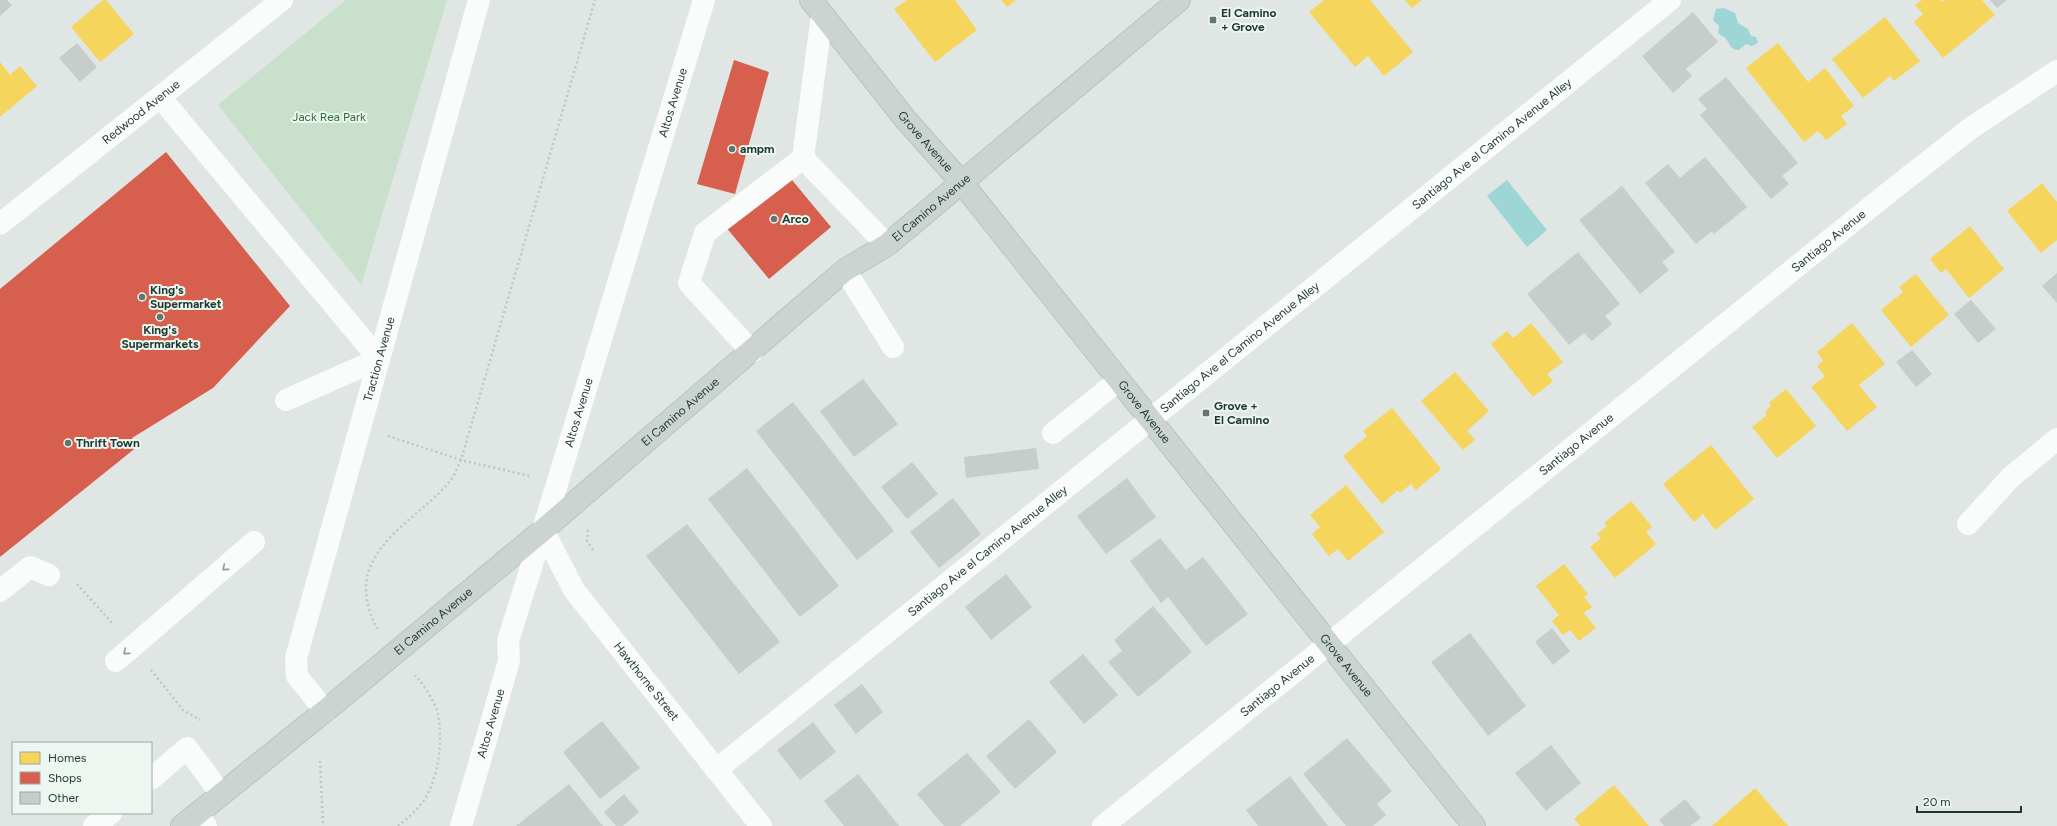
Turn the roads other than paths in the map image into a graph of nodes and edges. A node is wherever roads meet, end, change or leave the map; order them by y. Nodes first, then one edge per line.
1 (282, 0) edge
2 (479, 0) edge
3 (704, 0) edge
4 (1179, 0) edge
5 (1670, 0) edge
6 (816, 7) edge
7 (2057, 71) edge
8 (160, 97) junction
9 (803, 158) junction
10 (962, 183) junction
11 (0, 224) edge
12 (887, 245) junction
13 (845, 270) junction
14 (893, 347) dead end
15 (752, 352) junction
16 (379, 360) junction
17 (1118, 381) junction
18 (286, 400) dead end
19 (1150, 421) junction
20 (1053, 432) dead end
21 (2057, 438) edge
22 (1968, 524) dead end
23 (543, 530) junction
24 (254, 542) dead end
25 (40, 571) dead end
26 (0, 591) edge
27 (1328, 645) junction
28 (116, 660) dead end
29 (325, 711) junction
30 (716, 770) junction
31 (152, 778) edge
32 (221, 794) junction
33 (109, 814) edge
34 (195, 822) edge
35 (94, 826) edge
36 (461, 826) edge
37 (761, 826) edge
38 (1103, 826) edge
39 (1474, 826) edge

1 - 8 street, Redwood Avenue
2 - 16 street, Traction Avenue
3 - 23 street, Altos Avenue
4 - 10 main road, El Camino Avenue
5 - 19 street, Santiago Ave el Camino Avenue Alley
6 - 9 street
6 - 10 main road, Grove Avenue
7 - 27 street, Santiago Avenue
8 - 11 street, Redwood Avenue
8 - 16 street
9 - 12 street
9 - 15 street
10 - 12 main road, El Camino Avenue
10 - 17 main road, Grove Avenue
12 - 13 main road, El Camino Avenue
13 - 14 street
13 - 15 main road, El Camino Avenue
15 - 23 main road, El Camino Avenue
16 - 18 street
16 - 29 street, Traction Avenue
17 - 19 main road, Grove Avenue
17 - 20 street
19 - 27 main road, Grove Avenue
19 - 30 street, Santiago Ave el Camino Avenue Alley
21 - 22 street
23 - 29 main road, El Camino Avenue
23 - 30 street, Hawthorne Street
23 - 36 street, Altos Avenue
24 -> 28 street
25 - 26 street
27 - 38 street, Santiago Avenue
27 - 39 main road, Grove Avenue
29 - 32 main road, El Camino Avenue
30 - 37 street, Hawthorne Street
31 - 32 street
32 - 34 main road, El Camino Avenue
33 - 35 street

